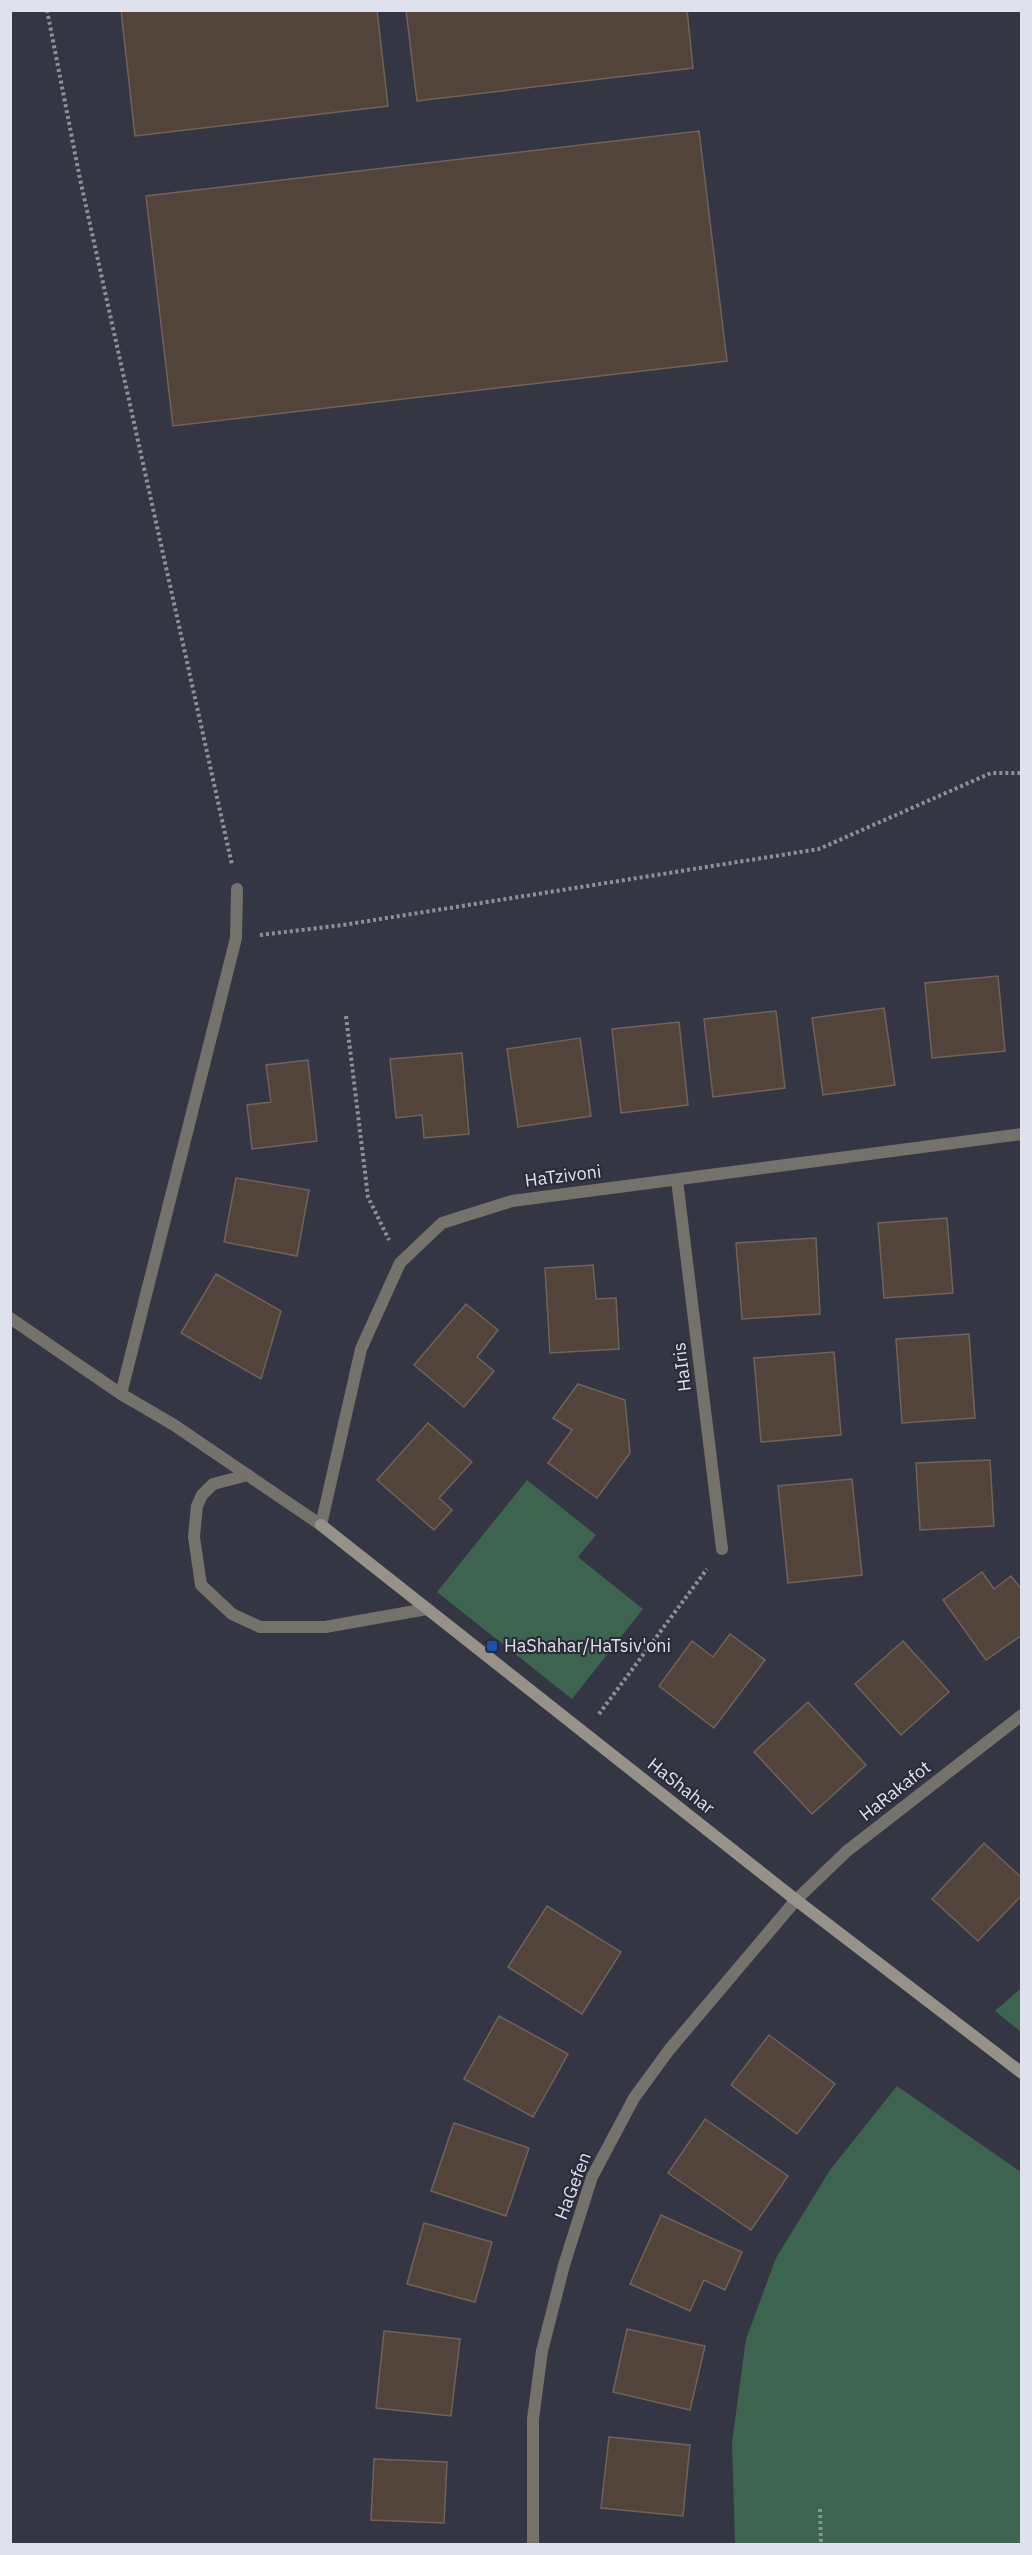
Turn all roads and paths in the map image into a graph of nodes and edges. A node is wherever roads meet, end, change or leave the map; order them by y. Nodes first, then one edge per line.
1 (47, 10) edge
2 (1022, 773) edge
3 (237, 890) joint
4 (236, 938) junction
5 (346, 1016) dead end
6 (1021, 1135) edge
7 (677, 1180) junction
8 (400, 1263) junction
9 (10, 1318) edge
10 (121, 1394) junction
11 (248, 1475) junction
12 (321, 1525) junction
13 (722, 1549) joint
14 (427, 1609) junction
15 (1022, 1715) edge
16 (585, 1733) junction
17 (796, 1900) junction
18 (1022, 2073) edge
19 (820, 2509) dead end
20 (533, 2544) edge
21 (821, 2544) edge

1 - 3 path
2 - 4 path
3 - 4 street
4 - 10 street
5 - 8 path
6 - 7 street, HaTzivoni
7 - 8 street, HaTzivoni
7 - 13 street, HaIris
8 - 12 street, HaTzivoni
9 - 10 street
10 - 11 street
11 - 12 street
11 - 14 street
12 - 14 street, HaShahar
13 - 16 path
14 - 16 street, HaShahar
15 - 17 street, HaRakafot
16 - 17 street, HaShahar
17 - 18 street, HaShahar
17 - 20 street, HaGefen
19 - 21 path

